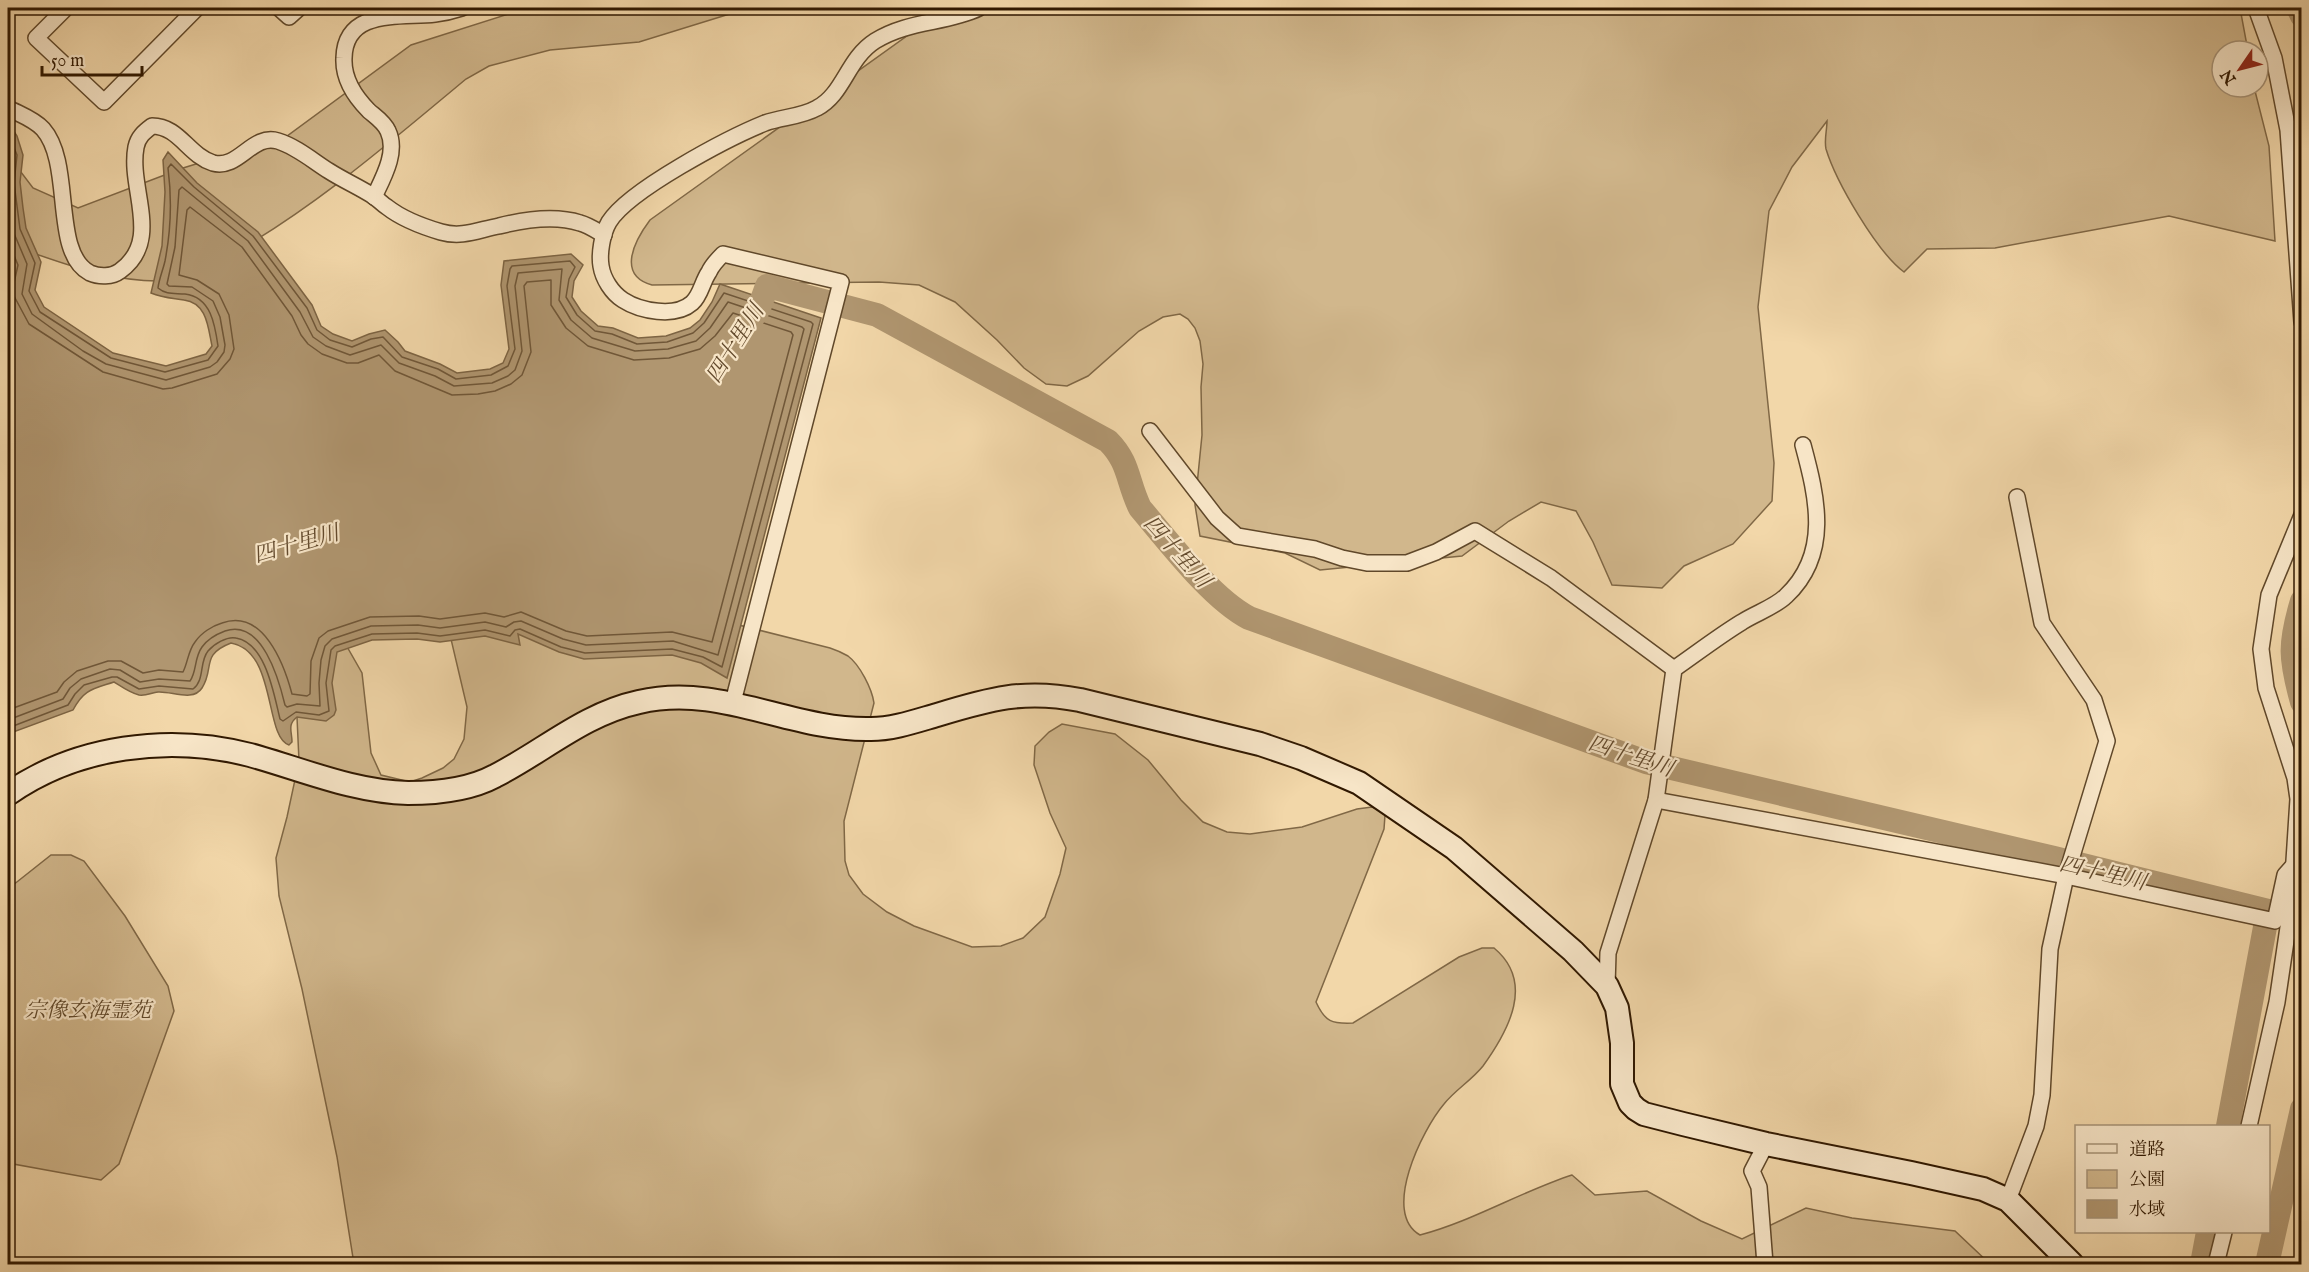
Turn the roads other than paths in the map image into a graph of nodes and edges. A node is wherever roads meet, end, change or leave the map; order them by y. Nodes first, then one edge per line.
1 (66, 8) edge
2 (197, 8) edge
3 (279, 8) edge
4 (299, 8) edge
5 (462, 8) edge
6 (979, 8) edge
7 (2256, 8) edge
8 (8, 108) edge
9 (374, 196) junction
10 (604, 235) junction
11 (2301, 322) edge
12 (1150, 431) dead end
13 (1803, 445) dead end
14 (2017, 497) dead end
15 (2301, 514) edge
16 (1674, 669) junction
17 (733, 702) junction
18 (8, 794) edge
19 (1656, 800) junction
20 (2293, 866) junction
21 (2066, 876) junction
22 (1607, 986) junction
23 (2249, 1125) edge
24 (1766, 1144) junction
25 (2008, 1200) junction
26 (2224, 1233) edge
27 (1765, 1264) edge
28 (2072, 1264) edge
29 (2216, 1264) edge

1 - 2 street
3 - 4 street
5 - 9 street
6 - 10 street
7 - 11 street
8 - 9 street
9 - 10 street
10 - 17 street
12 - 16 street
13 - 16 street
14 - 21 street
15 - 20 street
16 - 19 street
17 - 18 street
17 - 22 street
19 - 21 street
19 - 22 street
20 - 21 street
20 - 23 street
21 - 25 street
22 - 24 street
24 - 25 street
24 - 27 street
25 - 28 street
26 - 29 street

